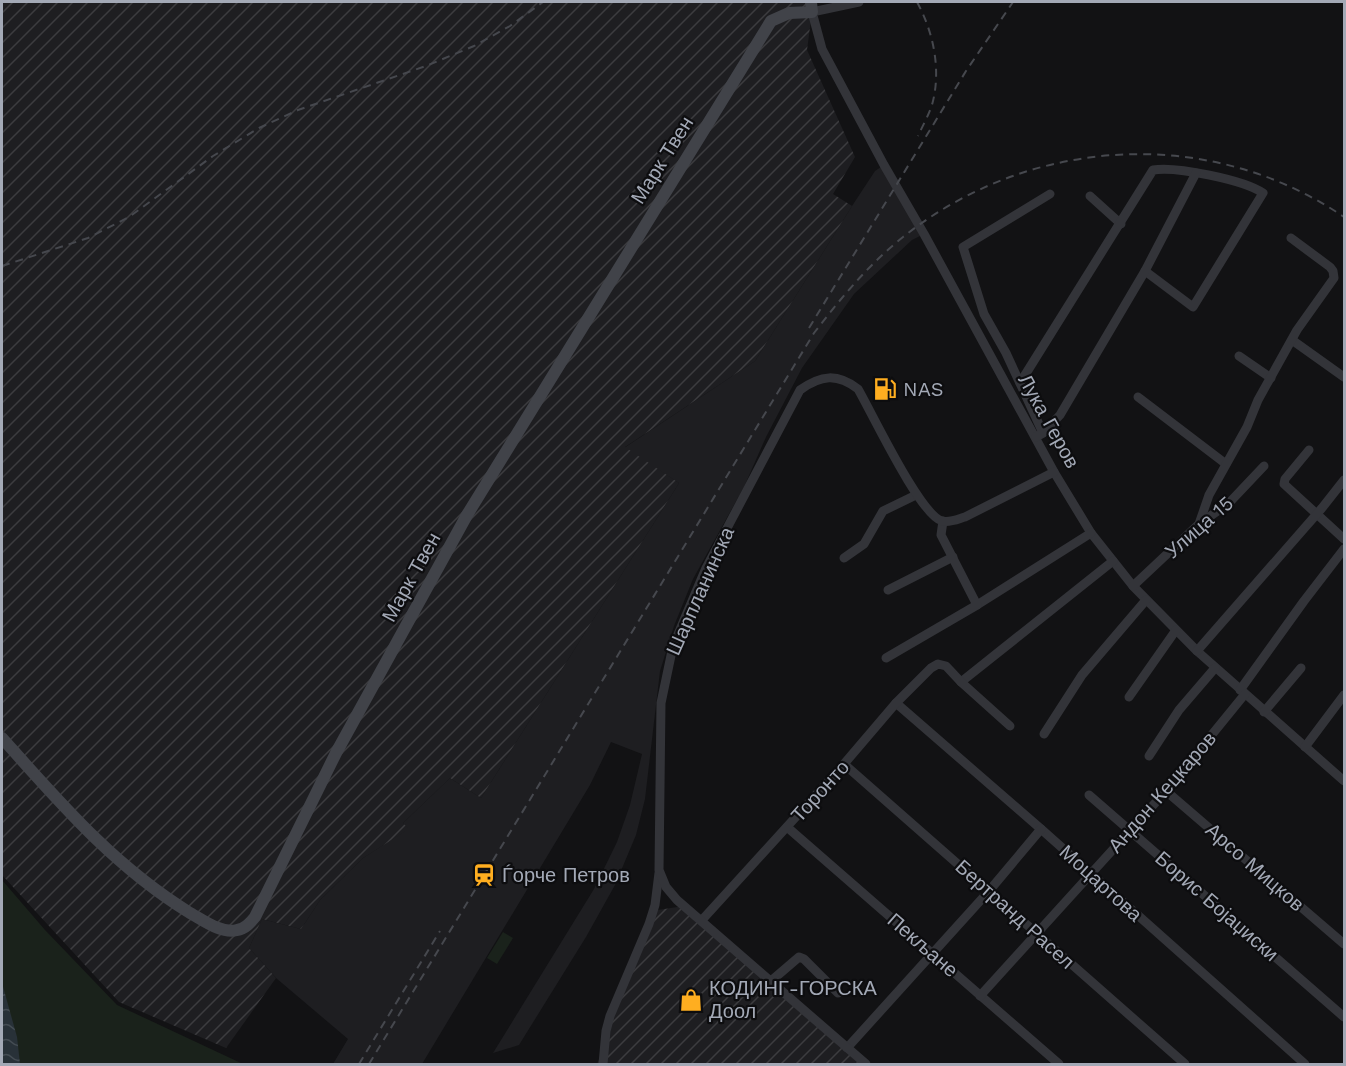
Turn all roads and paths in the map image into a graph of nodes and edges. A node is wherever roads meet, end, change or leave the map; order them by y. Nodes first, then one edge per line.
1 (859, 2) edge
2 (811, 7) edge
3 (1196, 173) junction
4 (1050, 194) dead end
5 (1090, 196) dead end
6 (1121, 224) junction
7 (1291, 238) dead end
8 (1145, 271) junction
9 (1292, 340) junction
10 (1239, 356) dead end
11 (1344, 377) edge
12 (1271, 378) junction
13 (1020, 383) junction
14 (1138, 398) dead end
15 (1039, 435) junction
16 (1309, 450) dead end
17 (1226, 464) junction
18 (1264, 466) dead end
19 (1054, 472) junction
20 (1344, 480) edge
21 (916, 495) junction
22 (1316, 515) junction
23 (943, 521) junction
24 (1199, 524) junction
25 (1091, 533) junction
26 (1344, 538) edge
27 (1344, 549) edge
28 (953, 557) junction
29 (844, 558) dead end
30 (1113, 561) junction
31 (1133, 586) junction
32 (888, 590) dead end
33 (1146, 600) junction
34 (977, 605) junction
35 (1176, 630) junction
36 (1197, 651) junction
37 (886, 658) dead end
38 (1215, 668) junction
39 (1301, 668) dead end
40 (961, 682) junction
41 (1243, 692) junction
42 (1344, 694) edge
43 (1129, 697) dead end
44 (896, 703) junction
45 (1264, 712) junction
46 (1010, 726) dead end
47 (1044, 734) dead end
48 (2, 738) edge
49 (1305, 747) junction
50 (1149, 756) dead end
51 (844, 764) junction
52 (1344, 781) edge
53 (1166, 791) junction
54 (1089, 795) dead end
55 (787, 827) junction
56 (1041, 829) junction
57 (1130, 830) junction
58 (659, 870) junction
59 (1091, 874) junction
60 (989, 891) junction
61 (702, 920) junction
62 (1036, 934) junction
63 (1344, 944) edge
64 (932, 953) junction
65 (771, 981) junction
66 (838, 993) dead end
67 (980, 996) junction
68 (1344, 1017) edge
69 (847, 1048) junction
70 (603, 1065) edge
71 (866, 1065) edge
72 (1059, 1065) edge
73 (1185, 1065) edge
74 (1305, 1065) edge

1 - 2 street
2 - 15 street, Лука Геров
2 - 48 street, Марк Твен
3 - 6 street
3 - 8 street
3 - 8 street
4 - 13 street
5 - 6 street
6 - 13 street
7 - 9 street
8 - 15 street
9 - 11 street
9 - 12 street
10 - 12 street
12 - 17 street
13 - 15 street
14 - 17 street
15 - 19 street, Лука Геров
16 - 22 street
17 - 24 street
18 - 24 street, Улица 15
19 - 23 street
19 - 25 street, Лука Геров
20 - 22 street
21 - 23 street, Шарпланинска
21 - 29 street
21 - 58 street, Шарпланинска
22 - 26 street
22 - 36 street
23 - 28 street
24 - 31 street, Улица 15
25 - 30 street, Лука Геров
25 - 34 street
27 - 41 street, Андон Кецкаров
28 - 32 street
28 - 34 street
30 - 31 street, Лука Геров
30 - 40 street
31 - 33 street, Лука Геров
33 - 35 street, Лука Геров
33 - 47 street
34 - 37 street
35 - 36 street, Лука Геров
35 - 43 street
36 - 38 street, Лука Геров
38 - 41 street, Лука Геров
38 - 50 street
39 - 45 street
40 - 44 street, Торонто
40 - 46 street
41 - 45 street, Лука Геров
41 - 53 street, Андон Кецкаров
42 - 49 street
44 - 51 street, Торонто
44 - 56 street, Моцартова
45 - 49 street, Лука Геров
49 - 52 street, Лука Геров
51 - 55 street, Торонто
51 - 60 street, Бертранд Расел
53 - 57 street, Андон Кецкаров
53 - 63 street, Арсо Мицков
54 - 57 street, Борис Бојаџиски
55 - 61 street, Торонто
55 - 64 street, Пекљане
56 - 59 street, Моцартова
56 - 60 street
57 - 59 street, Андон Кецкаров
57 - 68 street, Борис Бојаџиски
58 - 61 street
58 - 70 street, Шарпланинска
59 - 62 street, Андон Кецкаров
59 - 74 street, Моцартова
60 - 62 street, Бертранд Расел
60 - 64 street
61 - 65 street
62 - 67 street, Андон Кецкаров
62 - 73 street, Бертранд Расел
64 - 67 street, Пекљане
64 - 69 street
65 - 66 street
65 - 69 street
67 - 72 street, Пекљане
69 - 71 street

